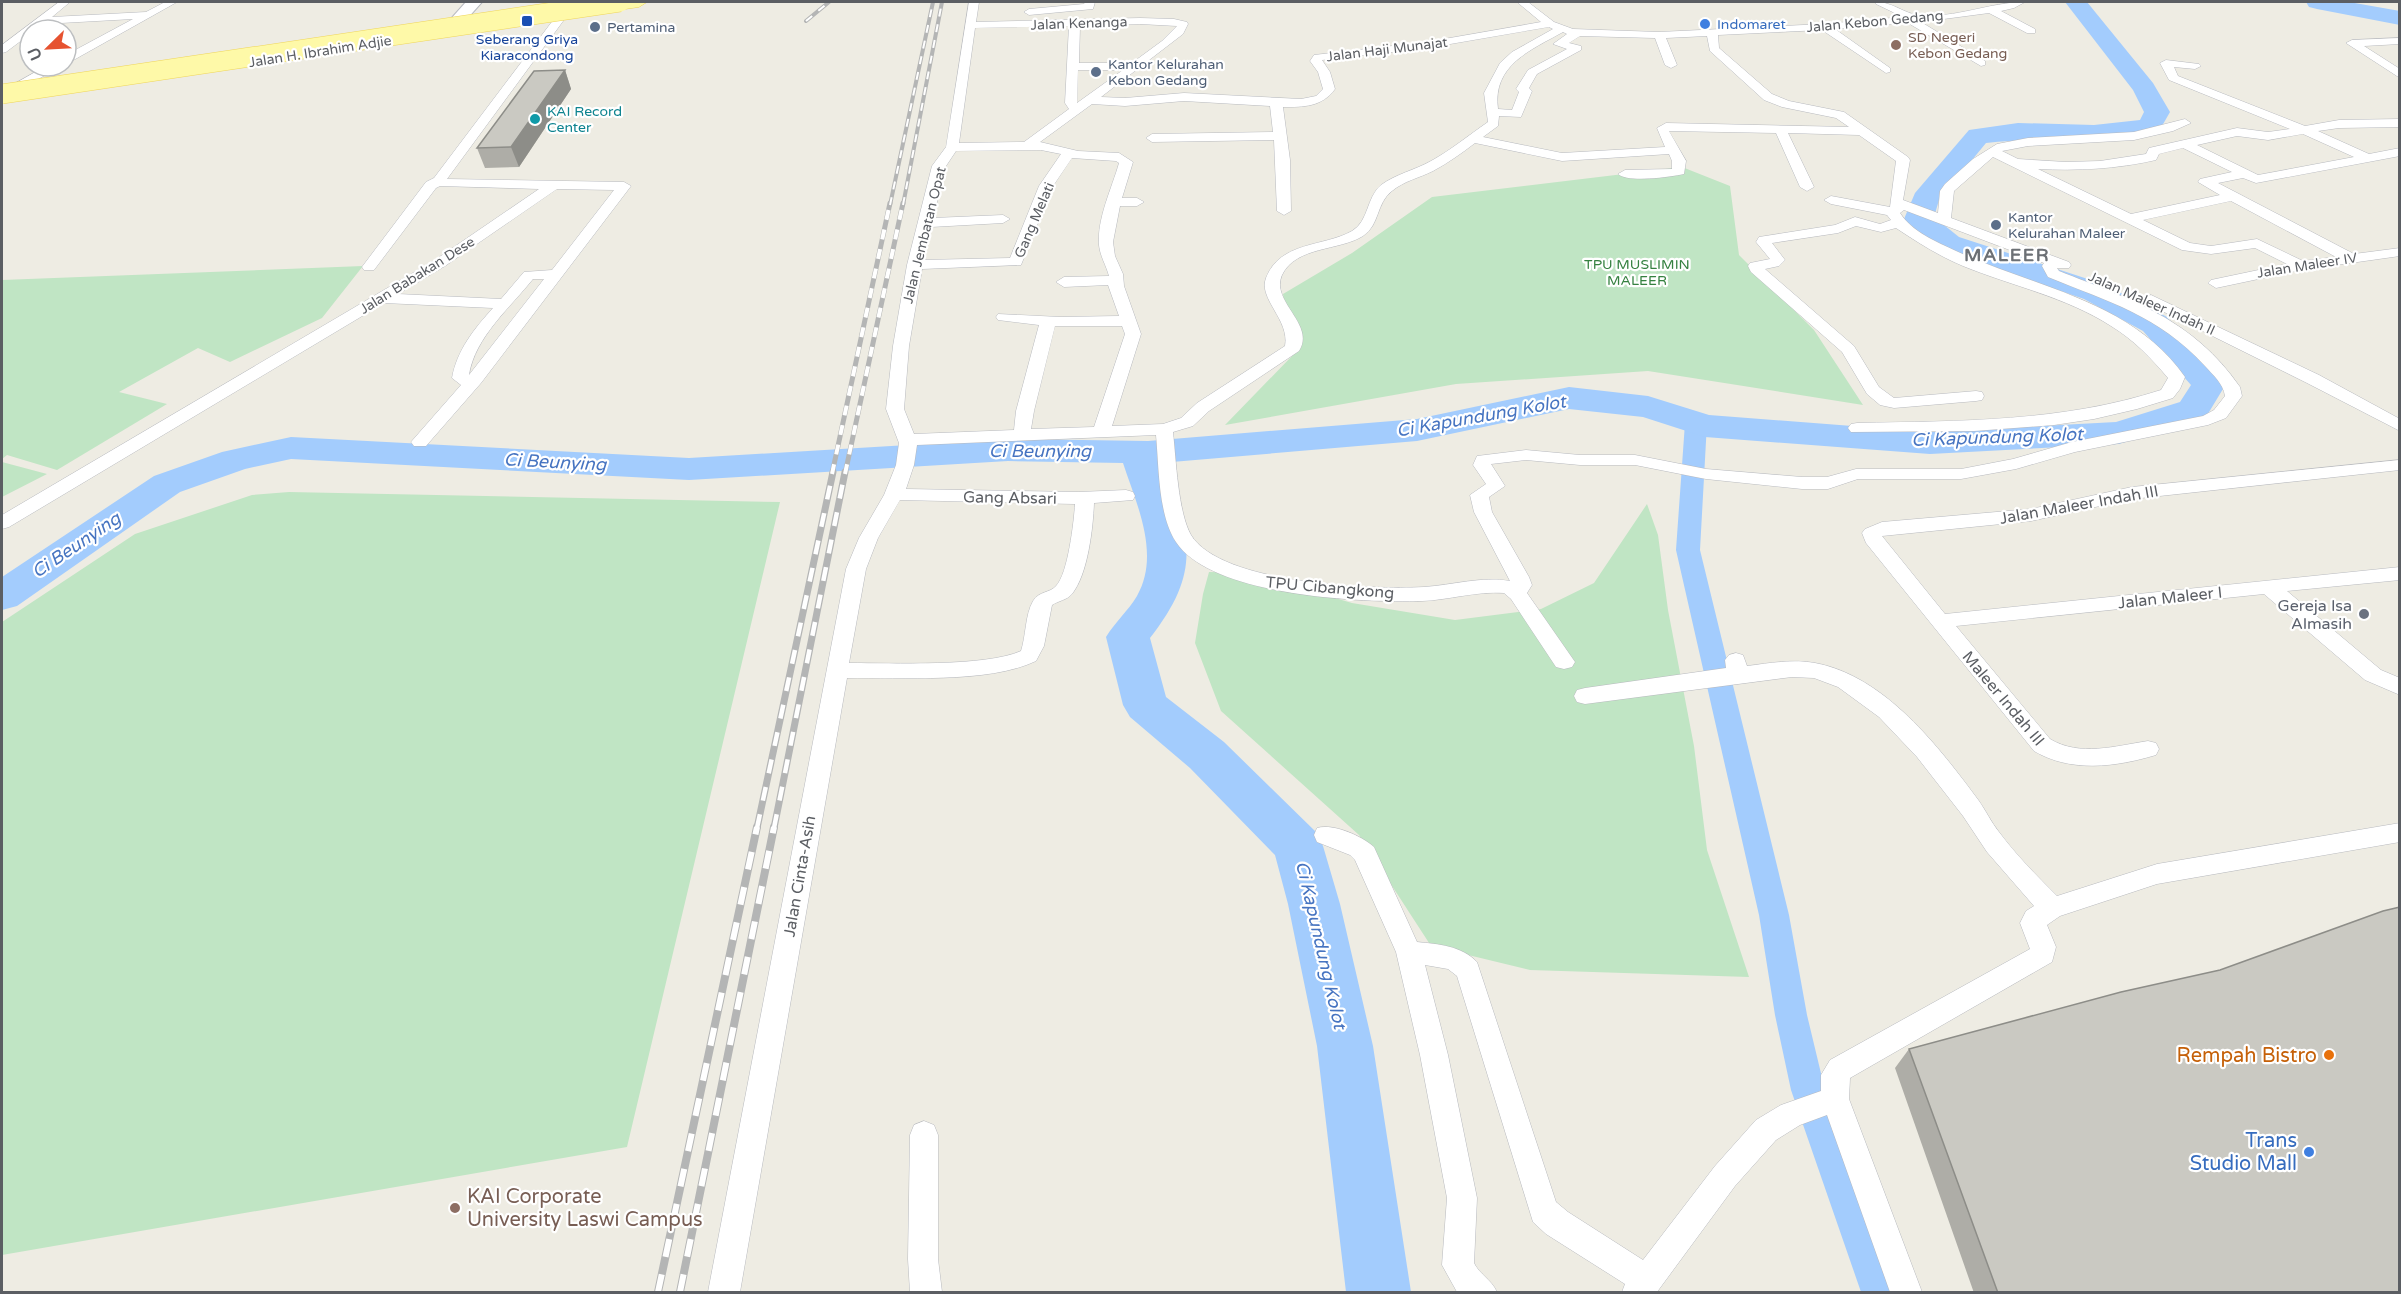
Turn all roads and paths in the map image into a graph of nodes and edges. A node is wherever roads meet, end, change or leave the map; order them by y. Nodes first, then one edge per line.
1 (65, 2) edge
2 (172, 2) edge
3 (474, 2) edge
4 (591, 2) edge
5 (620, 2) edge
6 (639, 2) edge
7 (974, 2) edge
8 (1090, 2) edge
9 (1522, 2) edge
10 (1880, 2) edge
11 (1970, 2) edge
12 (2020, 2) edge
13 (1992, 10) junction
14 (564, 13) junction
15 (150, 15) junction
16 (43, 18) edge
17 (1912, 18) junction
18 (78, 19) edge
19 (1075, 23) junction
20 (1028, 24) junction
21 (459, 25) junction
22 (971, 25) junction
23 (1556, 27) junction
24 (1824, 27) junction
25 (2031, 31) dead end
26 (1577, 33) junction
27 (1712, 33) junction
28 (1659, 34) junction
29 (18, 38) joint
30 (2, 39) edge
31 (2400, 41) edge
32 (2, 50) edge
33 (78, 54) edge
34 (1981, 63) dead end
35 (1671, 64) dead end
36 (1134, 66) junction
37 (2195, 66) dead end
38 (1073, 67) junction
39 (1886, 70) dead end
40 (2400, 75) edge
41 (30, 78) edge
42 (6, 90) edge
43 (2, 100) edge
44 (1091, 100) junction
45 (1276, 104) junction
46 (1077, 111) junction
47 (1492, 112) junction
48 (2185, 123) dead end
49 (2400, 123) edge
50 (2372, 124) junction
51 (1779, 129) junction
52 (2301, 129) junction
53 (1861, 131) junction
54 (1280, 136) junction
55 (1152, 138) dead end
56 (2400, 138) edge
57 (1473, 140) junction
58 (2185, 144) junction
59 (1027, 146) junction
60 (952, 147) junction
61 (1672, 150) junction
62 (1068, 152) junction
63 (1993, 152) junction
64 (2400, 152) edge
65 (2365, 157) junction
66 (2015, 163) junction
67 (1625, 174) dead end
68 (2242, 174) junction
69 (439, 181) junction
70 (552, 186) junction
71 (1807, 187) dead end
72 (2234, 196) junction
73 (1831, 200) dead end
74 (1115, 202) junction
75 (1137, 202) dead end
76 (1897, 210) junction
77 (1284, 211) dead end
78 (1944, 218) junction
79 (1003, 219) dead end
80 (2129, 219) junction
81 (925, 223) junction
82 (2400, 252) edge
83 (2383, 254) junction
84 (2349, 258) junction
85 (2055, 262) junction
86 (2400, 263) edge
87 (915, 265) junction
88 (2301, 266) junction
89 (369, 267) dead end
90 (556, 274) junction
91 (1116, 280) junction
92 (1064, 282) dead end
93 (2216, 283) dead end
94 (382, 298) junction
95 (505, 304) junction
96 (1004, 317) dead end
97 (1127, 321) junction
98 (1048, 322) junction
99 (475, 379) junction
100 (1976, 396) dead end
101 (2400, 426) edge
102 (1857, 428) dead end
103 (1164, 431) junction
104 (1101, 432) junction
105 (1022, 433) junction
106 (420, 442) dead end
107 (907, 452) junction
108 (2400, 465) edge
109 (895, 494) junction
110 (1126, 496) dead end
111 (1085, 498) junction
112 (2, 523) edge
113 (2400, 573) edge
114 (2269, 587) junction
115 (1517, 593) junction
116 (1941, 621) junction
117 (1564, 662) dead end
118 (837, 671) junction
119 (2400, 687) edge
120 (1585, 696) dead end
121 (2148, 749) dead end
122 (2400, 832) edge
123 (1336, 839) dead end
124 (2052, 908) junction
125 (1409, 952) junction
126 (1821, 1104) junction
127 (924, 1135) dead end
128 (1643, 1286) edge
129 (724, 1293) edge
130 (926, 1293) edge
131 (1481, 1293) edge
132 (1906, 1293) edge

1 - 16 street
2 - 15 street
3 - 21 street
4 - 21 main road, Jalan H. Ibrahim Adjie
5 - 42 main road, bridge
6 - 14 main road, Jalan H. Ibrahim Adjie
7 - 22 street, Jalan Jembatan Opat
8 - 20 street
9 - 23 street, Jalan Kebon Gedang
10 - 17 street
11 - 13 street
12 - 13 street, Jalan Kebon Gedang
13 - 17 street, Jalan Kebon Gedang
13 - 25 street
14 - 21 main road, Jalan H. Ibrahim Adjie
14 - 69 street
15 - 18 street
15 - 33 street
17 - 24 street, Jalan Kebon Gedang
17 - 34 street
19 - 20 street, Jalan Kenanga
19 - 36 street, Jalan Kenanga
19 - 38 street
20 - 22 street, Jalan Kenanga
21 - 42 main road, Jalan H. Ibrahim Adjie
21 - 43 main road, Jalan H. Ibrahim Adjie
22 - 60 street, Jalan Jembatan Opat
23 - 26 street, Jalan Kebon Gedang
23 - 45 street, Jalan Haji Munajat
23 - 47 street
24 - 27 street, Jalan Kebon Gedang
24 - 39 street
26 - 28 street, Jalan Kebon Gedang
26 - 47 street
27 - 28 street, Jalan Kebon Gedang
27 - 53 street
28 - 35 street
29 - 30 street
29 - 32 street
31 - 40 street
36 - 38 street
36 - 44 street
37 - 52 street
38 - 46 street
41 - 42 street
44 - 45 street
44 - 46 street
45 - 54 street
46 - 59 street
47 - 57 street
48 - 63 street
49 - 50 street
50 - 52 street
50 - 56 street
51 - 53 street
51 - 61 street
51 - 71 street
52 - 58 street
52 - 65 street
53 - 76 street
54 - 55 street
54 - 77 street
57 - 61 street
57 - 103 street
58 - 66 street
58 - 68 street
59 - 60 street
59 - 62 street
60 - 81 street, Jalan Jembatan Opat
61 - 67 street
62 - 74 street
62 - 87 street, Gang Melati
63 - 66 street
63 - 78 street
64 - 65 street
65 - 68 street
66 - 80 street
68 - 72 street
69 - 70 street
69 - 89 street
70 - 90 street
70 - 94 street, Jalan Babakan Dese
72 - 80 street
72 - 84 street
73 - 76 street
74 - 75 street
74 - 91 street
76 - 78 street, Jalan Maleer Indah II
76 - 100 street
76 - 102 street
78 - 85 street, Jalan Maleer Indah II
79 - 81 street
80 - 88 street
81 - 87 street, Jalan Jembatan Opat
82 - 83 street, Jalan Maleer IV
83 - 84 street, Jalan Maleer IV
83 - 86 street
84 - 88 street, Jalan Maleer IV
85 - 101 street, Jalan Maleer Indah II
85 - 115 street
87 - 107 street, Jalan Jembatan Opat
88 - 93 street, Jalan Maleer IV
90 - 95 street
90 - 99 street
91 - 92 street
91 - 97 street
94 - 95 street
94 - 112 street, Jalan Babakan Dese
95 - 99 street
96 - 98 street
97 - 98 street
97 - 104 street
98 - 105 street
99 - 106 street
103 - 104 street
103 - 115 street, TPU Cibangkong
104 - 105 street
105 - 107 street
107 - 109 street, Jalan Cinta-Asih
108 - 116 street, Jalan Maleer Indah III
109 - 111 street, Gang Absari
109 - 118 street, Jalan Cinta-Asih
110 - 111 street, Gang Absari
111 - 118 street
113 - 114 street, Jalan Maleer I
114 - 116 street, Jalan Maleer I
114 - 119 street
115 - 117 street
116 - 121 street, Maleer Indah III
118 - 129 street, Jalan Cinta-Asih
120 - 124 street
122 - 124 street
123 - 125 street
124 - 126 street
125 - 128 street
125 - 131 street
126 - 128 street
126 - 132 street
127 - 130 street

